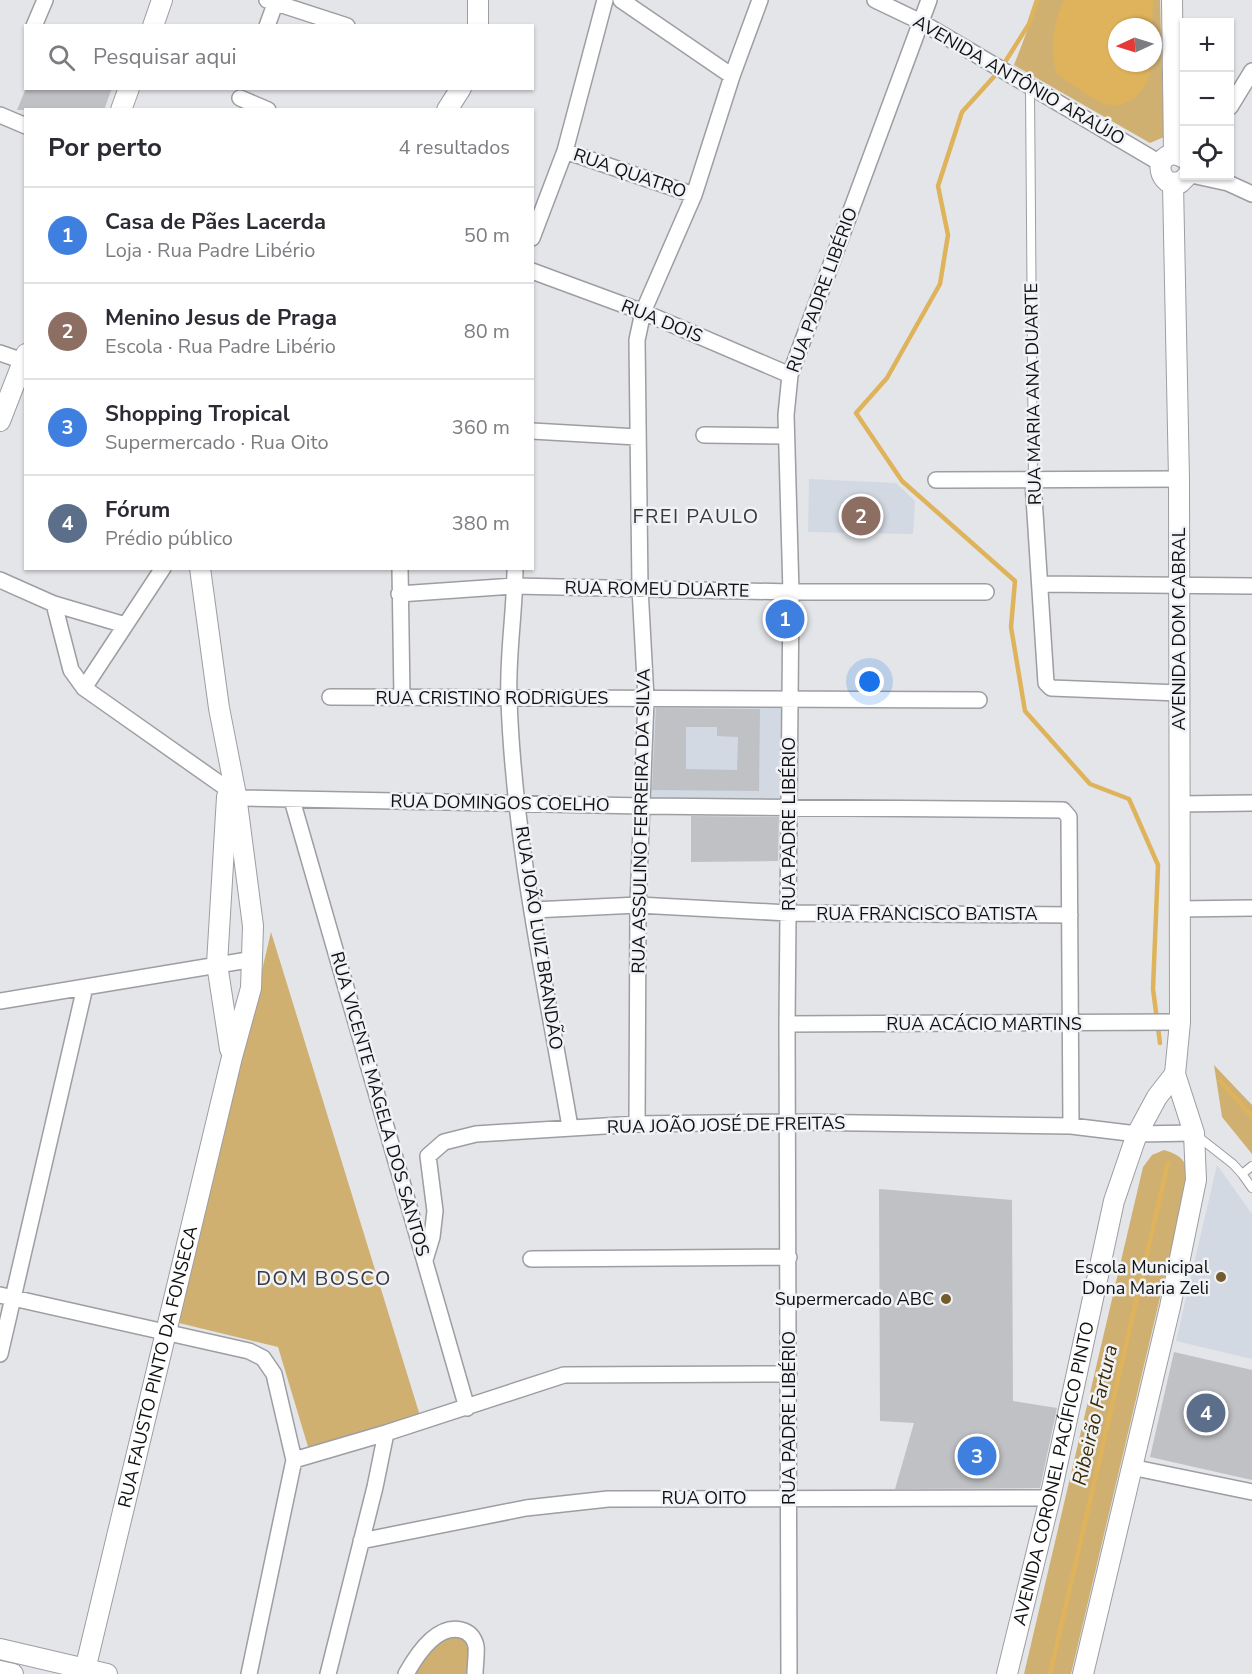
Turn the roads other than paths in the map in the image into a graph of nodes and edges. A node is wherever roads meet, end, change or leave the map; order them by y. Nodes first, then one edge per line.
1 (45, 0) edge
2 (162, 0) edge
3 (477, 0) edge
4 (605, 0) edge
5 (621, 0) edge
6 (760, 0) edge
7 (876, 0) edge
8 (929, 0) edge
9 (1172, 0) edge
10 (271, 2) edge
11 (921, 22) junction
12 (35, 24) edge
13 (154, 24) edge
14 (267, 24) edge
15 (341, 24) edge
16 (478, 24) edge
17 (1252, 70) edge
18 (732, 76) junction
19 (1030, 88) junction
20 (128, 90) edge
21 (460, 90) edge
22 (240, 99) edge
23 (1234, 100) edge
24 (122, 108) edge
25 (263, 108) edge
26 (448, 108) edge
27 (1, 118) edge
28 (24, 125) edge
29 (565, 151) junction
30 (1173, 158) edge
31 (1180, 180) edge
32 (1215, 180) edge
33 (1252, 194) edge
34 (694, 195) junction
35 (534, 233) edge
36 (534, 272) edge
37 (643, 312) junction
38 (0, 353) edge
39 (24, 358) edge
40 (790, 375) junction
41 (0, 421) edge
42 (534, 431) edge
43 (704, 435) dead end
44 (786, 436) junction
45 (637, 437) junction
46 (1179, 479) junction
47 (936, 480) dead end
48 (1033, 482) junction
49 (162, 570) edge
50 (200, 570) edge
51 (400, 570) edge
52 (515, 570) edge
53 (0, 580) edge
54 (1041, 584) junction
55 (1179, 585) junction
56 (515, 586) junction
57 (1252, 586) edge
58 (640, 588) junction
59 (791, 592) junction
60 (986, 592) dead end
61 (399, 594) junction
62 (54, 604) junction
63 (125, 625) junction
64 (84, 688) junction
65 (1179, 693) junction
66 (330, 698) dead end
67 (402, 698) junction
68 (791, 698) junction
69 (509, 699) junction
70 (646, 699) junction
71 (979, 700) dead end
72 (231, 784) junction
73 (292, 800) junction
74 (518, 802) junction
75 (1252, 803) edge
76 (1179, 804) junction
77 (643, 806) junction
78 (788, 806) junction
79 (246, 874) junction
80 (222, 875) junction
81 (638, 905) junction
82 (1252, 908) edge
83 (1178, 909) junction
84 (533, 910) junction
85 (788, 913) junction
86 (1070, 915) junction
87 (254, 959) junction
88 (217, 964) junction
89 (85, 987) junction
90 (0, 1001) edge
91 (1174, 1022) junction
92 (788, 1024) junction
93 (1072, 1024) junction
94 (232, 1057) junction
95 (1175, 1074) junction
96 (790, 1122) junction
97 (636, 1124) junction
98 (1071, 1126) junction
99 (570, 1127) junction
100 (1194, 1133) junction
101 (1137, 1134) junction
102 (1252, 1166) edge
103 (1242, 1174) junction
104 (1252, 1188) edge
105 (789, 1257) junction
106 (531, 1259) dead end
107 (425, 1260) junction
108 (6, 1297) edge
109 (166, 1331) junction
110 (0, 1354) edge
111 (789, 1374) junction
112 (467, 1408) junction
113 (386, 1434) junction
114 (294, 1460) junction
115 (1131, 1467) junction
116 (1252, 1492) edge
117 (789, 1498) junction
118 (1050, 1498) junction
119 (361, 1541) junction
120 (0, 1649) edge
121 (0, 1671) edge
122 (85, 1671) edge
123 (13, 1674) edge
124 (108, 1674) edge
125 (249, 1674) edge
126 (328, 1674) edge
127 (406, 1674) edge
128 (475, 1674) edge
129 (789, 1674) edge
130 (1007, 1674) edge
131 (1083, 1674) edge

1 - 12 street
2 - 13 street
3 - 16 street
4 - 29 street
5 - 18 street
6 - 18 street, RUA ASSULINO FERREIRA DA SILVA
7 - 11 street, AVENIDA ANTÔNIO ARAÚJO
8 - 11 street, RUA PADRE LIBÉRIO
9 - 30 street
10 - 14 street
10 - 15 street
11 - 19 street, AVENIDA ANTÔNIO ARAÚJO
11 - 40 street, RUA PADRE LIBÉRIO
17 - 23 street
18 - 34 street, RUA ASSULINO FERREIRA DA SILVA
19 - 30 street, AVENIDA ANTÔNIO ARAÚJO
19 - 48 lane, RUA MARIA ANA DUARTE
20 - 24 street
21 - 26 street
22 - 25 street
27 - 28 street
29 - 34 street, RUA QUATRO
29 - 35 street
30 - 31 street
31 - 46 street, AVENIDA DOM CABRAL
32 - 33 street
34 - 37 street, RUA ASSULINO FERREIRA DA SILVA
36 - 37 street, RUA DOIS
37 - 40 street, RUA DOIS
37 - 45 street, RUA ASSULINO FERREIRA DA SILVA
38 - 39 street
39 - 41 street
40 - 44 street, RUA PADRE LIBÉRIO
42 - 45 street
43 - 44 street
44 - 59 street, RUA PADRE LIBÉRIO
45 - 58 street, RUA ASSULINO FERREIRA DA SILVA
46 - 48 street
46 - 55 street, AVENIDA DOM CABRAL
47 - 48 street
48 - 54 street, RUA MARIA ANA DUARTE
49 - 63 street
50 - 72 street, RUA FAUSTO PINTO DA FONSECA
51 - 61 street
52 - 56 street, RUA JOÃO LUIZ BRANDÃO
53 - 62 street
54 - 55 street
54 - 65 street, RUA MARIA ANA DUARTE
55 - 57 street
55 - 65 street, AVENIDA DOM CABRAL
56 - 58 street, RUA ROMEU DUARTE
56 - 61 street, RUA ROMEU DUARTE
56 - 69 street, RUA JOÃO LUIZ BRANDÃO
58 - 59 street, RUA ROMEU DUARTE
58 - 70 street, RUA ASSULINO FERREIRA DA SILVA
59 - 60 street, RUA ROMEU DUARTE
59 - 68 street, RUA PADRE LIBÉRIO
61 - 67 street
62 - 63 street
62 - 64 street
63 - 64 street
64 - 72 street
65 - 76 street, AVENIDA DOM CABRAL
66 - 67 street, RUA CRISTINO RODRIGUES
67 - 69 street, RUA CRISTINO RODRIGUES
68 - 70 street, RUA CRISTINO RODRIGUES
68 - 71 street, RUA CRISTINO RODRIGUES
68 - 78 street, RUA PADRE LIBÉRIO
69 - 70 street, RUA CRISTINO RODRIGUES
69 - 74 street, RUA JOÃO LUIZ BRANDÃO
70 - 77 street, RUA ASSULINO FERREIRA DA SILVA
72 - 73 street, RUA DOMINGOS COELHO
72 - 79 street, RUA FAUSTO PINTO DA FONSECA
72 - 80 street, RUA FAUSTO PINTO DA FONSECA
73 - 74 street, RUA DOMINGOS COELHO
73 - 107 street, RUA VICENTE MAGELA DOS SANTOS
74 - 77 street, RUA DOMINGOS COELHO
74 - 84 street, RUA JOÃO LUIZ BRANDÃO
75 - 76 street
76 - 83 street, AVENIDA DOM CABRAL
77 - 78 street, RUA DOMINGOS COELHO
77 - 81 street, RUA ASSULINO FERREIRA DA SILVA
78 - 85 street, RUA PADRE LIBÉRIO
78 - 86 street, RUA DOMINGOS COELHO
79 - 80 street
79 - 87 street, RUA FAUSTO PINTO DA FONSECA
80 - 88 street, RUA FAUSTO PINTO DA FONSECA
81 - 84 street, RUA FRANCISCO BATISTA
81 - 85 street, RUA FRANCISCO BATISTA
81 - 97 street, RUA ASSULINO FERREIRA DA SILVA
82 - 83 street
83 - 91 street, AVENIDA DOM CABRAL
84 - 99 street, RUA JOÃO LUIZ BRANDÃO
85 - 86 street, RUA FRANCISCO BATISTA
85 - 92 street, RUA PADRE LIBÉRIO
86 - 93 street
87 - 88 street
87 - 94 street, RUA FAUSTO PINTO DA FONSECA
88 - 89 street
88 - 94 street, RUA FAUSTO PINTO DA FONSECA
89 - 90 street
89 - 108 street
91 - 93 street, RUA ACÁCIO MARTINS
91 - 95 street, AVENIDA DOM CABRAL
92 - 93 street, RUA ACÁCIO MARTINS
92 - 96 street, RUA PADRE LIBÉRIO
93 - 98 street
94 - 109 street, RUA FAUSTO PINTO DA FONSECA
95 - 100 street
95 - 101 street, AVENIDA CORONEL PACÍFICO PINTO
96 - 97 street, RUA JOÃO JOSÉ DE FREITAS
96 - 98 street, RUA JOÃO JOSÉ DE FREITAS
96 - 105 street, RUA PADRE LIBÉRIO
97 - 99 street, RUA JOÃO JOSÉ DE FREITAS
98 - 101 street, RUA JOÃO JOSÉ DE FREITAS
99 - 107 street, RUA JOÃO JOSÉ DE FREITAS
100 - 101 street, RUA JOÃO JOSÉ DE FREITAS
100 - 103 lane
100 - 115 street
101 - 118 street, AVENIDA CORONEL PACÍFICO PINTO
102 - 103 lane
103 - 104 lane
105 - 106 street
105 - 111 street, RUA PADRE LIBÉRIO
107 - 112 street, RUA VICENTE MAGELA DOS SANTOS
108 - 109 street
108 - 110 street
109 - 114 street
109 - 122 street, RUA FAUSTO PINTO DA FONSECA
111 - 112 street
111 - 117 street, RUA PADRE LIBÉRIO
112 - 113 street
113 - 114 street
113 - 119 street
114 - 125 street
115 - 116 street
115 - 131 street
117 - 118 street, RUA OITO
117 - 119 street, RUA OITO
117 - 129 street, RUA PADRE LIBÉRIO
118 - 130 street, AVENIDA CORONEL PACÍFICO PINTO
119 - 126 street
120 - 122 street
121 - 123 street
122 - 124 street
127 - 128 street

